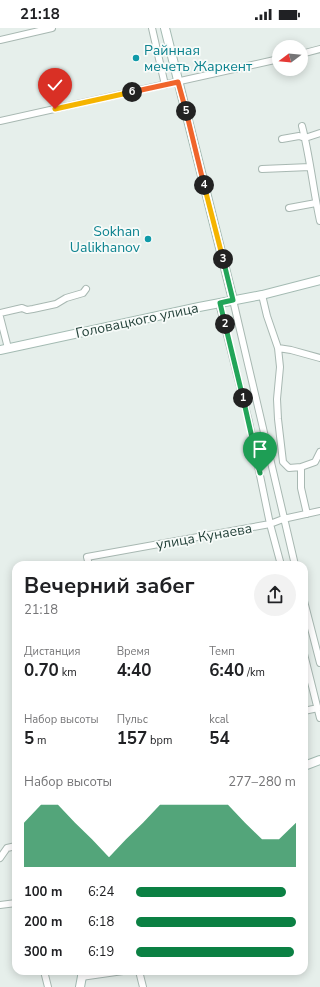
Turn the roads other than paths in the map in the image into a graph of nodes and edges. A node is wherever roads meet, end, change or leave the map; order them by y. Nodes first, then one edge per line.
1 (52, 28) edge
2 (152, 28) edge
3 (165, 28) edge
4 (0, 40) edge
5 (320, 49) edge
6 (308, 52) edge
7 (272, 61) edge
8 (178, 82) junction
9 (166, 85) junction
10 (0, 121) edge
11 (302, 126) dead end
12 (320, 133) edge
13 (305, 138) junction
14 (282, 139) dead end
15 (310, 167) junction
16 (262, 169) dead end
17 (316, 203) junction
18 (289, 208) dead end
19 (320, 221) edge
20 (320, 280) edge
21 (86, 289) dead end
22 (262, 295) junction
23 (233, 300) junction
24 (220, 303) junction
25 (0, 313) edge
26 (0, 317) edge
27 (8, 348) junction
28 (278, 348) junction
29 (0, 350) edge
30 (320, 358) edge
31 (320, 452) edge
32 (301, 467) junction
33 (320, 511) edge
34 (307, 514) junction
35 (284, 519) junction
36 (270, 524) junction
37 (88, 561) edge
38 (280, 561) edge
39 (294, 561) edge
40 (308, 616) edge
41 (320, 663) edge
42 (308, 669) edge
43 (318, 708) junction
44 (308, 710) edge
45 (320, 718) edge
46 (320, 760) edge
47 (308, 764) edge
48 (12, 847) edge
49 (0, 858) edge
50 (12, 904) edge
51 (0, 905) edge
52 (45, 975) edge
53 (82, 975) edge
54 (140, 975) edge
55 (48, 987) edge
56 (80, 987) edge
57 (144, 987) edge

1 - 4 street
2 - 9 street
3 - 8 main road
5 - 6 street
7 - 8 street
8 - 9 street
8 - 23 main road
9 - 10 street
11 - 13 street
12 - 13 street
13 - 14 street
13 - 15 street
15 - 16 street
15 - 17 street
17 - 18 street
17 - 19 street
20 - 22 main road, Головацкого улица
21 - 25 street
22 - 23 main road, Головацкого улица
22 - 28 street
23 - 24 main road, Головацкого улица
23 - 35 street
24 - 27 main road, Головацкого улица
24 - 36 street
26 - 27 street
27 - 29 main road, Головацкого улица
28 - 30 street
28 - 32 street
31 - 32 street
32 - 34 street
33 - 34 street, улица Кунаева
34 - 35 street, улица Кунаева
35 - 36 street, улица Кунаева
35 - 39 street
36 - 37 street, улица Кунаева
36 - 38 street
40 - 41 street
42 - 43 street
43 - 44 street
43 - 45 street
46 - 47 main road
48 - 49 street
50 - 51 street
52 - 55 street
53 - 56 main road
54 - 57 street

